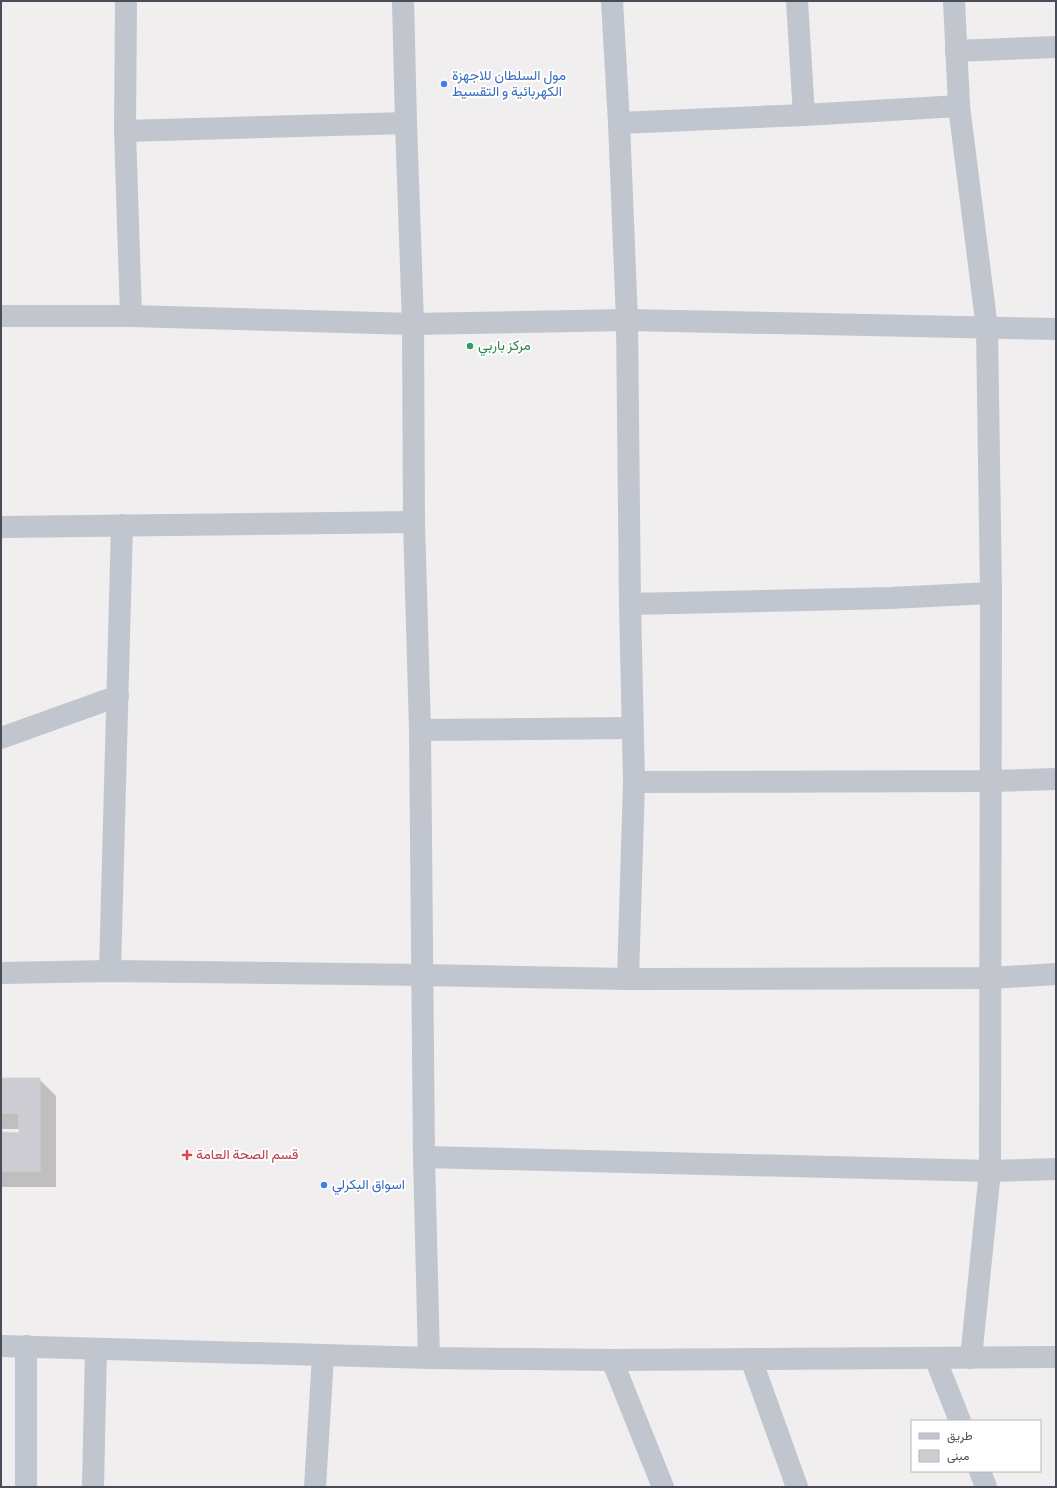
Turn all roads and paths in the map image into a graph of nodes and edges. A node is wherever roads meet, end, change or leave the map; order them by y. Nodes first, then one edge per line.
1 (126, 1) edge
2 (404, 1) edge
3 (612, 1) edge
4 (797, 1) edge
5 (954, 1) edge
6 (1056, 47) edge
7 (956, 51) junction
8 (959, 106) junction
9 (804, 115) junction
10 (406, 123) junction
11 (619, 123) junction
12 (125, 131) junction
13 (1, 316) edge
14 (131, 316) junction
15 (627, 320) junction
16 (412, 324) junction
17 (987, 328) junction
18 (1056, 329) edge
19 (414, 522) junction
20 (122, 525) junction
21 (1, 527) edge
22 (991, 593) junction
23 (630, 604) junction
24 (118, 696) junction
25 (632, 728) junction
26 (420, 730) junction
27 (1, 738) edge
28 (1056, 779) edge
29 (990, 781) junction
30 (634, 782) junction
31 (110, 971) junction
32 (1, 973) edge
33 (1056, 974) edge
34 (423, 975) junction
35 (990, 978) junction
36 (628, 979) junction
37 (424, 1157) junction
38 (1056, 1169) edge
39 (990, 1171) junction
40 (1, 1346) edge
41 (26, 1346) junction
42 (96, 1349) junction
43 (323, 1356) junction
44 (429, 1358) junction
45 (936, 1358) junction
46 (971, 1358) junction
47 (1056, 1358) edge
48 (751, 1359) junction
49 (612, 1360) junction
50 (960, 1420) edge
51 (980, 1472) edge
52 (26, 1487) edge
53 (93, 1487) edge
54 (315, 1487) edge
55 (663, 1487) edge
56 (797, 1487) edge
57 (986, 1487) edge

1 - 12 street
2 - 10 street
3 - 11 street
4 - 9 street
5 - 7 street
6 - 7 street
7 - 8 street
8 - 9 street
8 - 17 street
9 - 11 street
10 - 12 street
10 - 16 street
11 - 15 street
12 - 14 street
13 - 14 street
14 - 16 street
15 - 16 street
15 - 17 street
15 - 23 street
16 - 19 street
17 - 18 street
17 - 22 street
19 - 20 street
19 - 26 street
20 - 21 street
20 - 24 street
22 - 23 street
22 - 29 street
23 - 25 street
24 - 27 street
24 - 31 street
25 - 26 street
25 - 30 street
26 - 34 street
28 - 29 street
29 - 30 street
29 - 35 street
30 - 36 street
31 - 32 street
31 - 34 street
33 - 35 street
34 - 36 street
34 - 37 street
35 - 36 street
35 - 39 street
37 - 39 street
37 - 44 street
38 - 39 street
39 - 46 street
40 - 41 street
41 - 42 street
41 - 52 street
42 - 43 street
42 - 53 street
43 - 44 street
43 - 54 street
44 - 49 street
45 - 46 street
45 - 48 street
45 - 50 street
46 - 47 street
48 - 49 street
48 - 56 street
49 - 55 street
51 - 57 street

